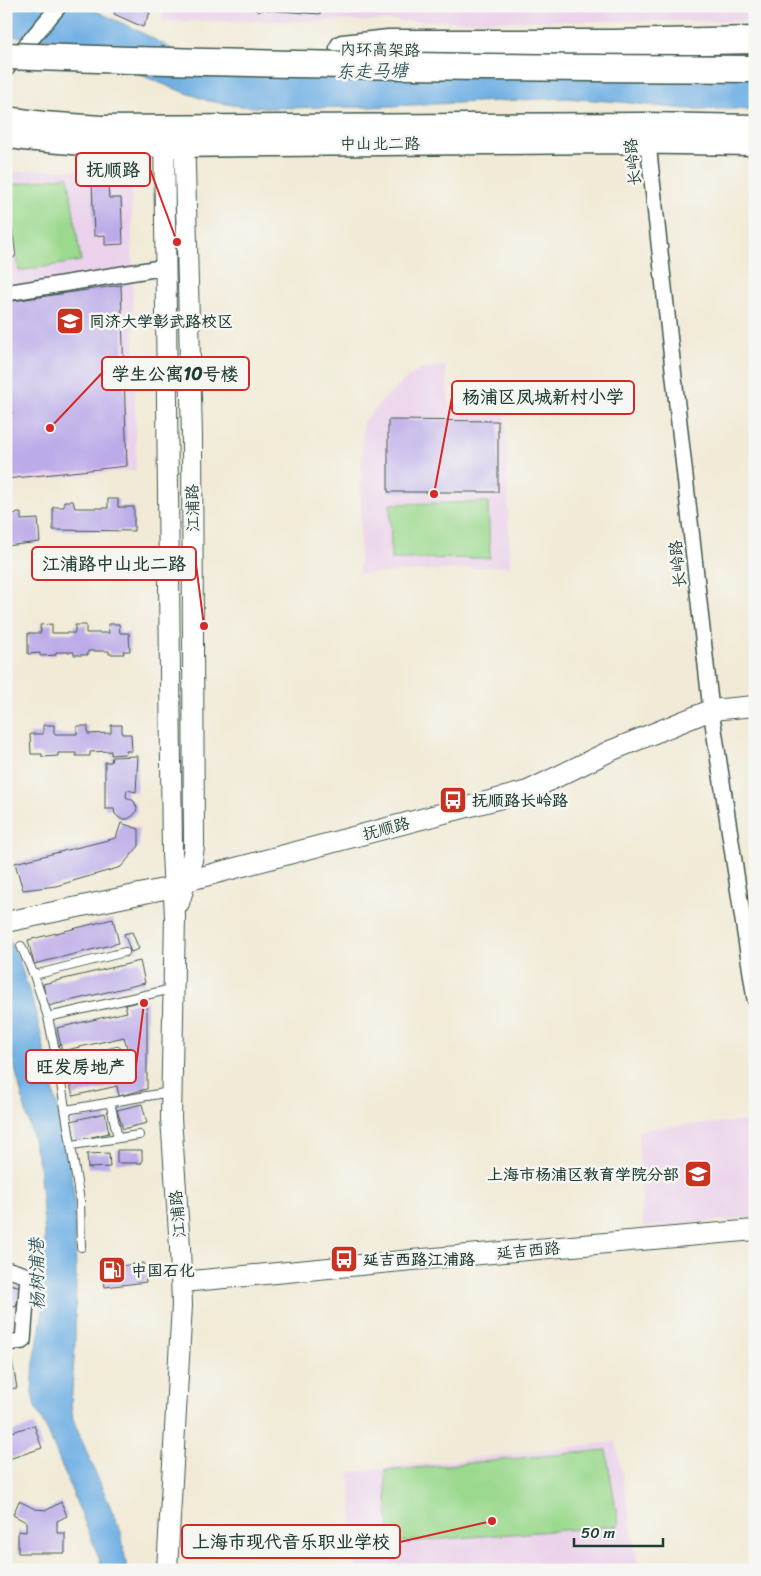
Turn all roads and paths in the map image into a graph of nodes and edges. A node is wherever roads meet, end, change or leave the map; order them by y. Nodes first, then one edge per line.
1 (59, 6) edge
2 (755, 40) edge
3 (342, 48) junction
4 (12, 49) edge
5 (755, 54) edge
6 (6, 69) edge
7 (755, 69) edge
8 (6, 118) edge
9 (755, 126) edge
10 (646, 133) junction
11 (6, 136) edge
12 (174, 136) junction
13 (755, 144) edge
14 (6, 220) edge
15 (6, 257) edge
16 (166, 267) dead end
17 (6, 293) edge
18 (755, 706) edge
19 (711, 710) junction
20 (180, 884) junction
21 (6, 922) edge
22 (21, 946) dead end
23 (126, 952) dead end
24 (34, 976) junction
25 (174, 988) junction
26 (755, 999) edge
27 (48, 1017) junction
28 (117, 1051) dead end
29 (58, 1065) junction
30 (170, 1092) junction
31 (110, 1102) junction
32 (66, 1110) junction
33 (139, 1135) dead end
34 (118, 1138) junction
35 (72, 1146) junction
36 (755, 1230) edge
37 (81, 1247) dead end
38 (6, 1269) edge
39 (182, 1282) junction
40 (6, 1343) edge
41 (167, 1570) edge

1 - 4 street
2 - 3 highway
3 - 4 highway, 内环高架路
3 - 5 highway, 内环高架路
4 - 6 street
4 - 7 highway, 内环高架路, bridge
8 - 12 main road, 中山北二路
9 - 10 main road, 中山北二路
10 - 12 main road, 中山北二路
10 - 13 main road, 中山北二路
10 - 19 street, 长岭路
11 - 12 main road, 中山北二路
12 - 20 main road, 江浦路
14 - 15 lane
16 - 17 street
18 - 19 main road, 抚顺路
19 - 20 main road, 抚顺路
19 - 26 street, 长岭路
20 - 21 main road, 抚顺路
20 - 25 main road, 江浦路
22 - 24 lane
23 - 24 lane
24 - 27 lane
25 - 27 lane
25 - 30 main road, 江浦路
27 - 29 lane
28 - 29 lane
29 - 32 lane
30 - 31 lane
30 - 39 main road, 江浦路
31 - 32 lane
31 - 34 lane
32 - 35 lane
33 - 34 lane
34 - 35 lane
35 - 37 lane
36 - 39 main road, 延吉西路
38 - 40 street
39 - 41 main road, 江浦路

